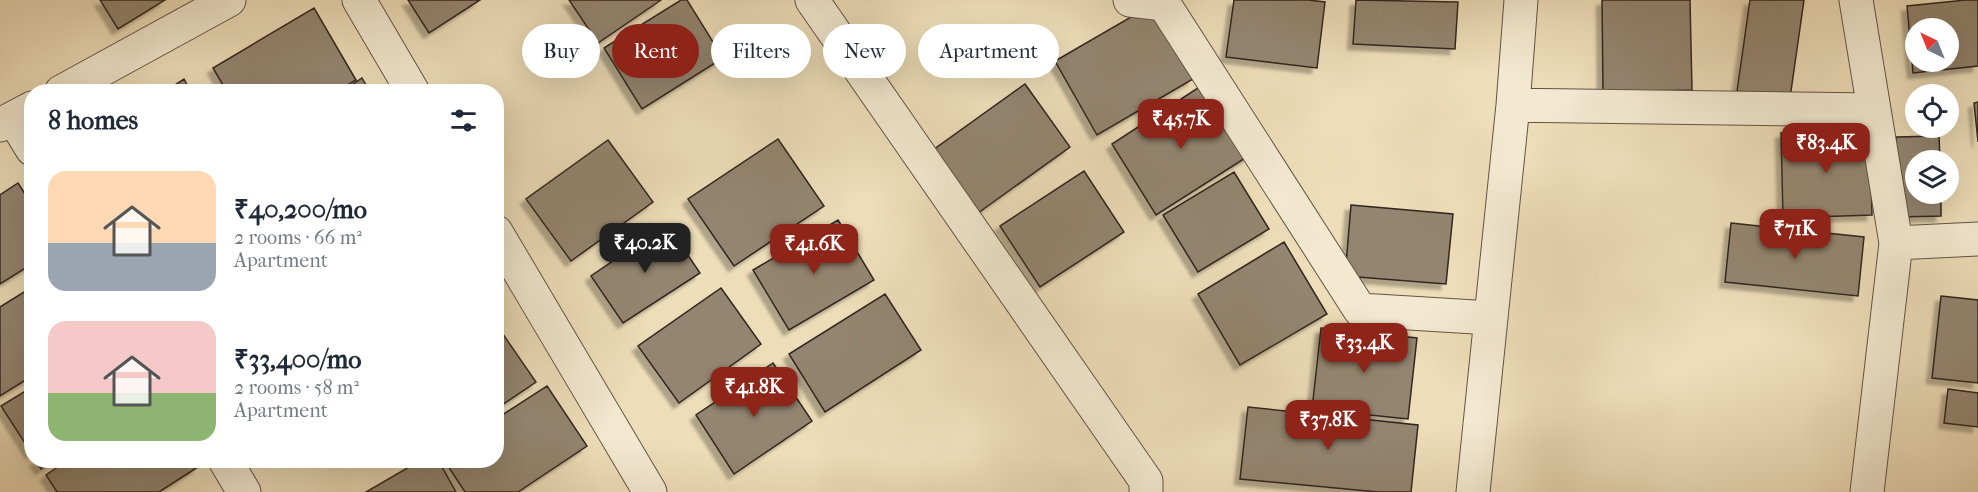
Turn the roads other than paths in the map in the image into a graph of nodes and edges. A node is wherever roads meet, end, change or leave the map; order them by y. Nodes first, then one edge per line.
1 (229, 0) edge
2 (359, 0) edge
3 (812, 0) edge
4 (1130, 0) edge
5 (1521, 0) edge
6 (1856, 0) edge
7 (1164, 2) edge
8 (76, 84) edge
9 (408, 84) edge
10 (1513, 105) junction
11 (1874, 110) junction
12 (15, 117) edge
13 (24, 134) edge
14 (1978, 239) edge
15 (1896, 243) junction
16 (504, 246) edge
17 (1491, 318) junction
18 (230, 468) edge
19 (244, 492) edge
20 (650, 492) edge
21 (1146, 492) edge
22 (1473, 492) edge
23 (1867, 492) edge

1 - 8 street
2 - 9 street
3 - 21 street
4 - 7 street
5 - 10 street
6 - 11 street
7 - 17 street
10 - 11 street
10 - 17 street
11 - 15 street
12 - 13 street
14 - 15 street
15 - 23 street
16 - 20 street
17 - 22 street
18 - 19 street

